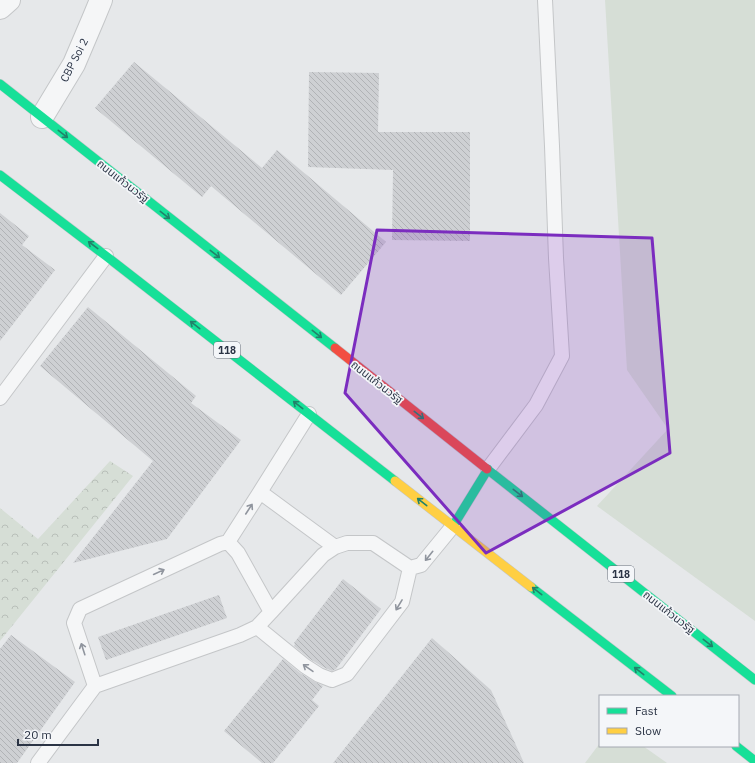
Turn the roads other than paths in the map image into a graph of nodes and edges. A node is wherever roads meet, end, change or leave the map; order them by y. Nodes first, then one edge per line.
1 (9, 0) edge
2 (101, 0) edge
3 (545, 0) edge
4 (0, 8) edge
5 (0, 84) edge
6 (42, 117) junction
7 (0, 175) edge
8 (106, 256) junction
9 (0, 398) edge
10 (309, 414) junction
11 (488, 469) junction
12 (260, 492) junction
13 (453, 526) junction
14 (228, 542) junction
15 (335, 547) junction
16 (410, 568) junction
17 (271, 612) junction
18 (257, 627) junction
19 (755, 680) edge
20 (95, 686) junction
21 (671, 695) edge
22 (737, 747) edge
23 (755, 761) edge
24 (38, 763) edge

1 - 4 street
2 - 6 street, CBP Soi 2
3 - 11 lane
5 - 6 main road, ถนนแก้วนวรัฐ / 118
6 -> 11 main road, ถนนแก้วนวรัฐ / 118
8 -> 7 main road, 118
8 - 9 lane
10 -> 8 main road, 118
10 - 12 lane
13 -> 10 main road, 118
11 - 13 main road
11 -> 19 main road, ถนนแก้วนวรัฐ / 118
14 -> 12 lane
12 - 15 lane
13 -> 16 lane
21 -> 13 main road, 118
14 - 17 lane
20 -> 14 lane
15 - 16 lane
15 - 17 lane
16 -> 18 lane
17 - 18 lane
18 - 20 lane
20 - 24 lane
22 - 23 main road

